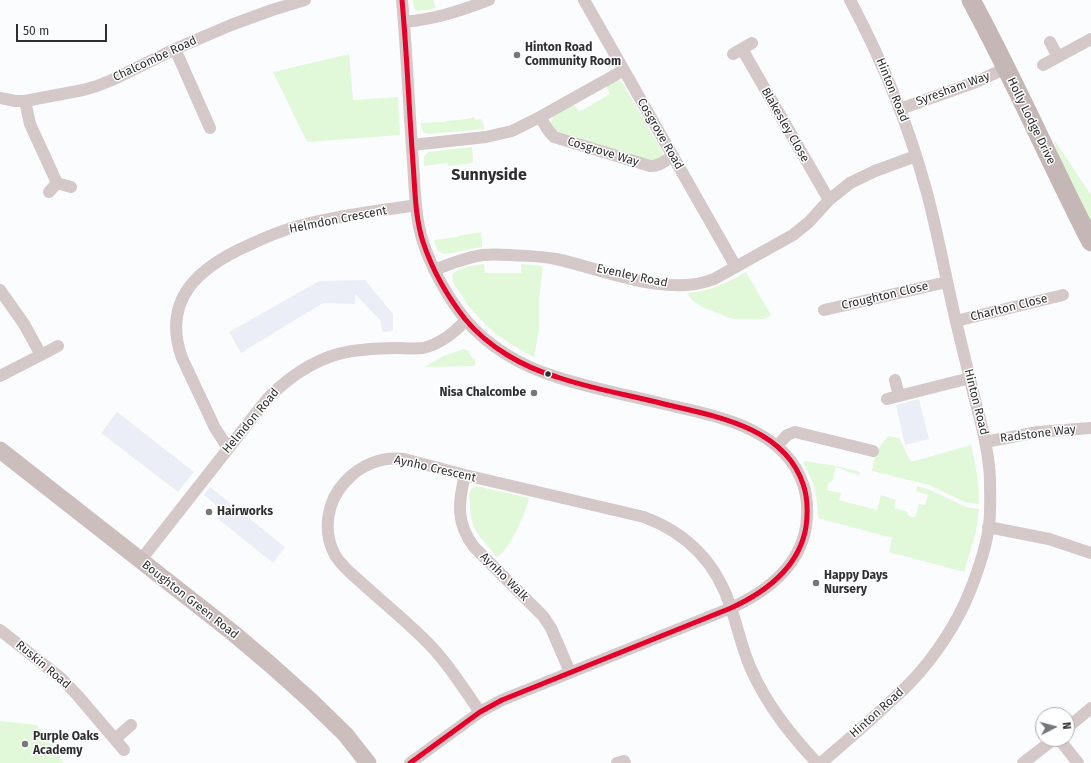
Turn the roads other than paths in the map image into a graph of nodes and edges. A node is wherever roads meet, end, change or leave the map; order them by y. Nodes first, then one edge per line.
1 (305, 0) edge
2 (402, 0) edge
3 (489, 0) edge
4 (584, 0) edge
5 (850, 0) edge
6 (971, 0) edge
7 (404, 22) junction
8 (1091, 39) edge
9 (1050, 42) dead end
10 (742, 49) dead end
11 (175, 50) junction
12 (1058, 57) junction
13 (1043, 65) dead end
14 (1006, 68) junction
15 (624, 70) junction
16 (0, 98) edge
17 (25, 101) junction
18 (900, 109) junction
19 (540, 117) junction
20 (210, 128) dead end
21 (412, 145) junction
22 (673, 156) junction
23 (916, 156) junction
24 (71, 187) dead end
25 (829, 200) junction
26 (416, 205) junction
27 (1091, 242) edge
28 (736, 267) junction
29 (434, 270) junction
30 (947, 282) junction
31 (0, 290) edge
32 (1063, 295) dead end
33 (824, 310) dead end
34 (466, 320) junction
35 (956, 321) junction
36 (58, 346) dead end
37 (41, 354) junction
38 (0, 376) edge
39 (970, 378) junction
40 (895, 380) dead end
41 (1091, 428) edge
42 (985, 442) junction
43 (777, 446) junction
44 (229, 447) junction
45 (0, 450) edge
46 (873, 451) dead end
47 (465, 475) junction
48 (988, 527) junction
49 (1091, 554) edge
50 (140, 561) junction
51 (731, 608) junction
52 (0, 630) edge
53 (570, 672) junction
54 (1091, 708) edge
55 (480, 712) junction
56 (1075, 721) edge
57 (131, 725) dead end
58 (115, 739) junction
59 (1044, 747) edge
60 (1065, 747) edge
61 (124, 750) dead end
62 (368, 763) edge
63 (410, 763) edge
64 (617, 763) edge
65 (625, 763) edge
66 (817, 763) edge
67 (821, 763) edge
68 (1023, 763) edge
69 (1078, 763) edge

1 - 11 street, Chalcombe Road
2 - 7 street
3 - 7 street
4 - 15 street, Cosgrove Road
5 - 18 street, Hinton Road
6 - 14 main road, Holly Lodge Drive
7 - 21 street
8 - 12 street
9 - 12 street
10 - 25 street, Blakesley Close
11 - 17 street, Chalcombe Road
11 - 20 street
12 - 13 street
14 - 18 street, Syresham Way
14 - 27 main road, Holly Lodge Drive
15 - 19 street
15 - 22 street, Cosgrove Road
16 - 17 street, Chalcombe Road
17 - 24 street
18 - 23 street, Hinton Road
19 - 21 street
19 - 22 street, Cosgrove Way
21 - 26 street
22 - 28 street, Cosgrove Road
23 - 25 street, Evenley Road
23 - 30 street, Hinton Road
25 - 28 street, Evenley Road
26 - 29 street
26 - 44 street, Helmdon Crescent
28 - 29 street, Evenley Road
29 - 34 street
30 - 33 street, Croughton Close
30 - 35 street, Hinton Road
31 - 37 street
32 - 35 street, Charlton Close
34 - 43 street
34 - 44 street, Helmdon Road
35 - 39 street, Hinton Road
36 - 37 street
37 - 38 street
39 - 40 street
39 - 42 street, Hinton Road
41 - 42 street, Radstone Way
42 - 48 street, Hinton Road
43 - 46 street
43 - 51 street
44 - 50 street, Helmdon Road
45 - 50 street, Boughton Green Road
47 - 51 street, Aynho Crescent
47 - 53 street, Aynho Walk
47 - 55 street, Aynho Crescent
48 - 49 street
48 - 67 street, Hinton Road
50 - 62 street, Boughton Green Road
51 - 53 street
51 - 66 street, Aynho Crescent
52 - 58 street, Ruskin Road
53 - 55 street
54 - 56 street
55 - 63 street
57 - 58 street
58 - 61 street, Ruskin Road
59 - 68 street
60 - 69 street
64 - 65 street

